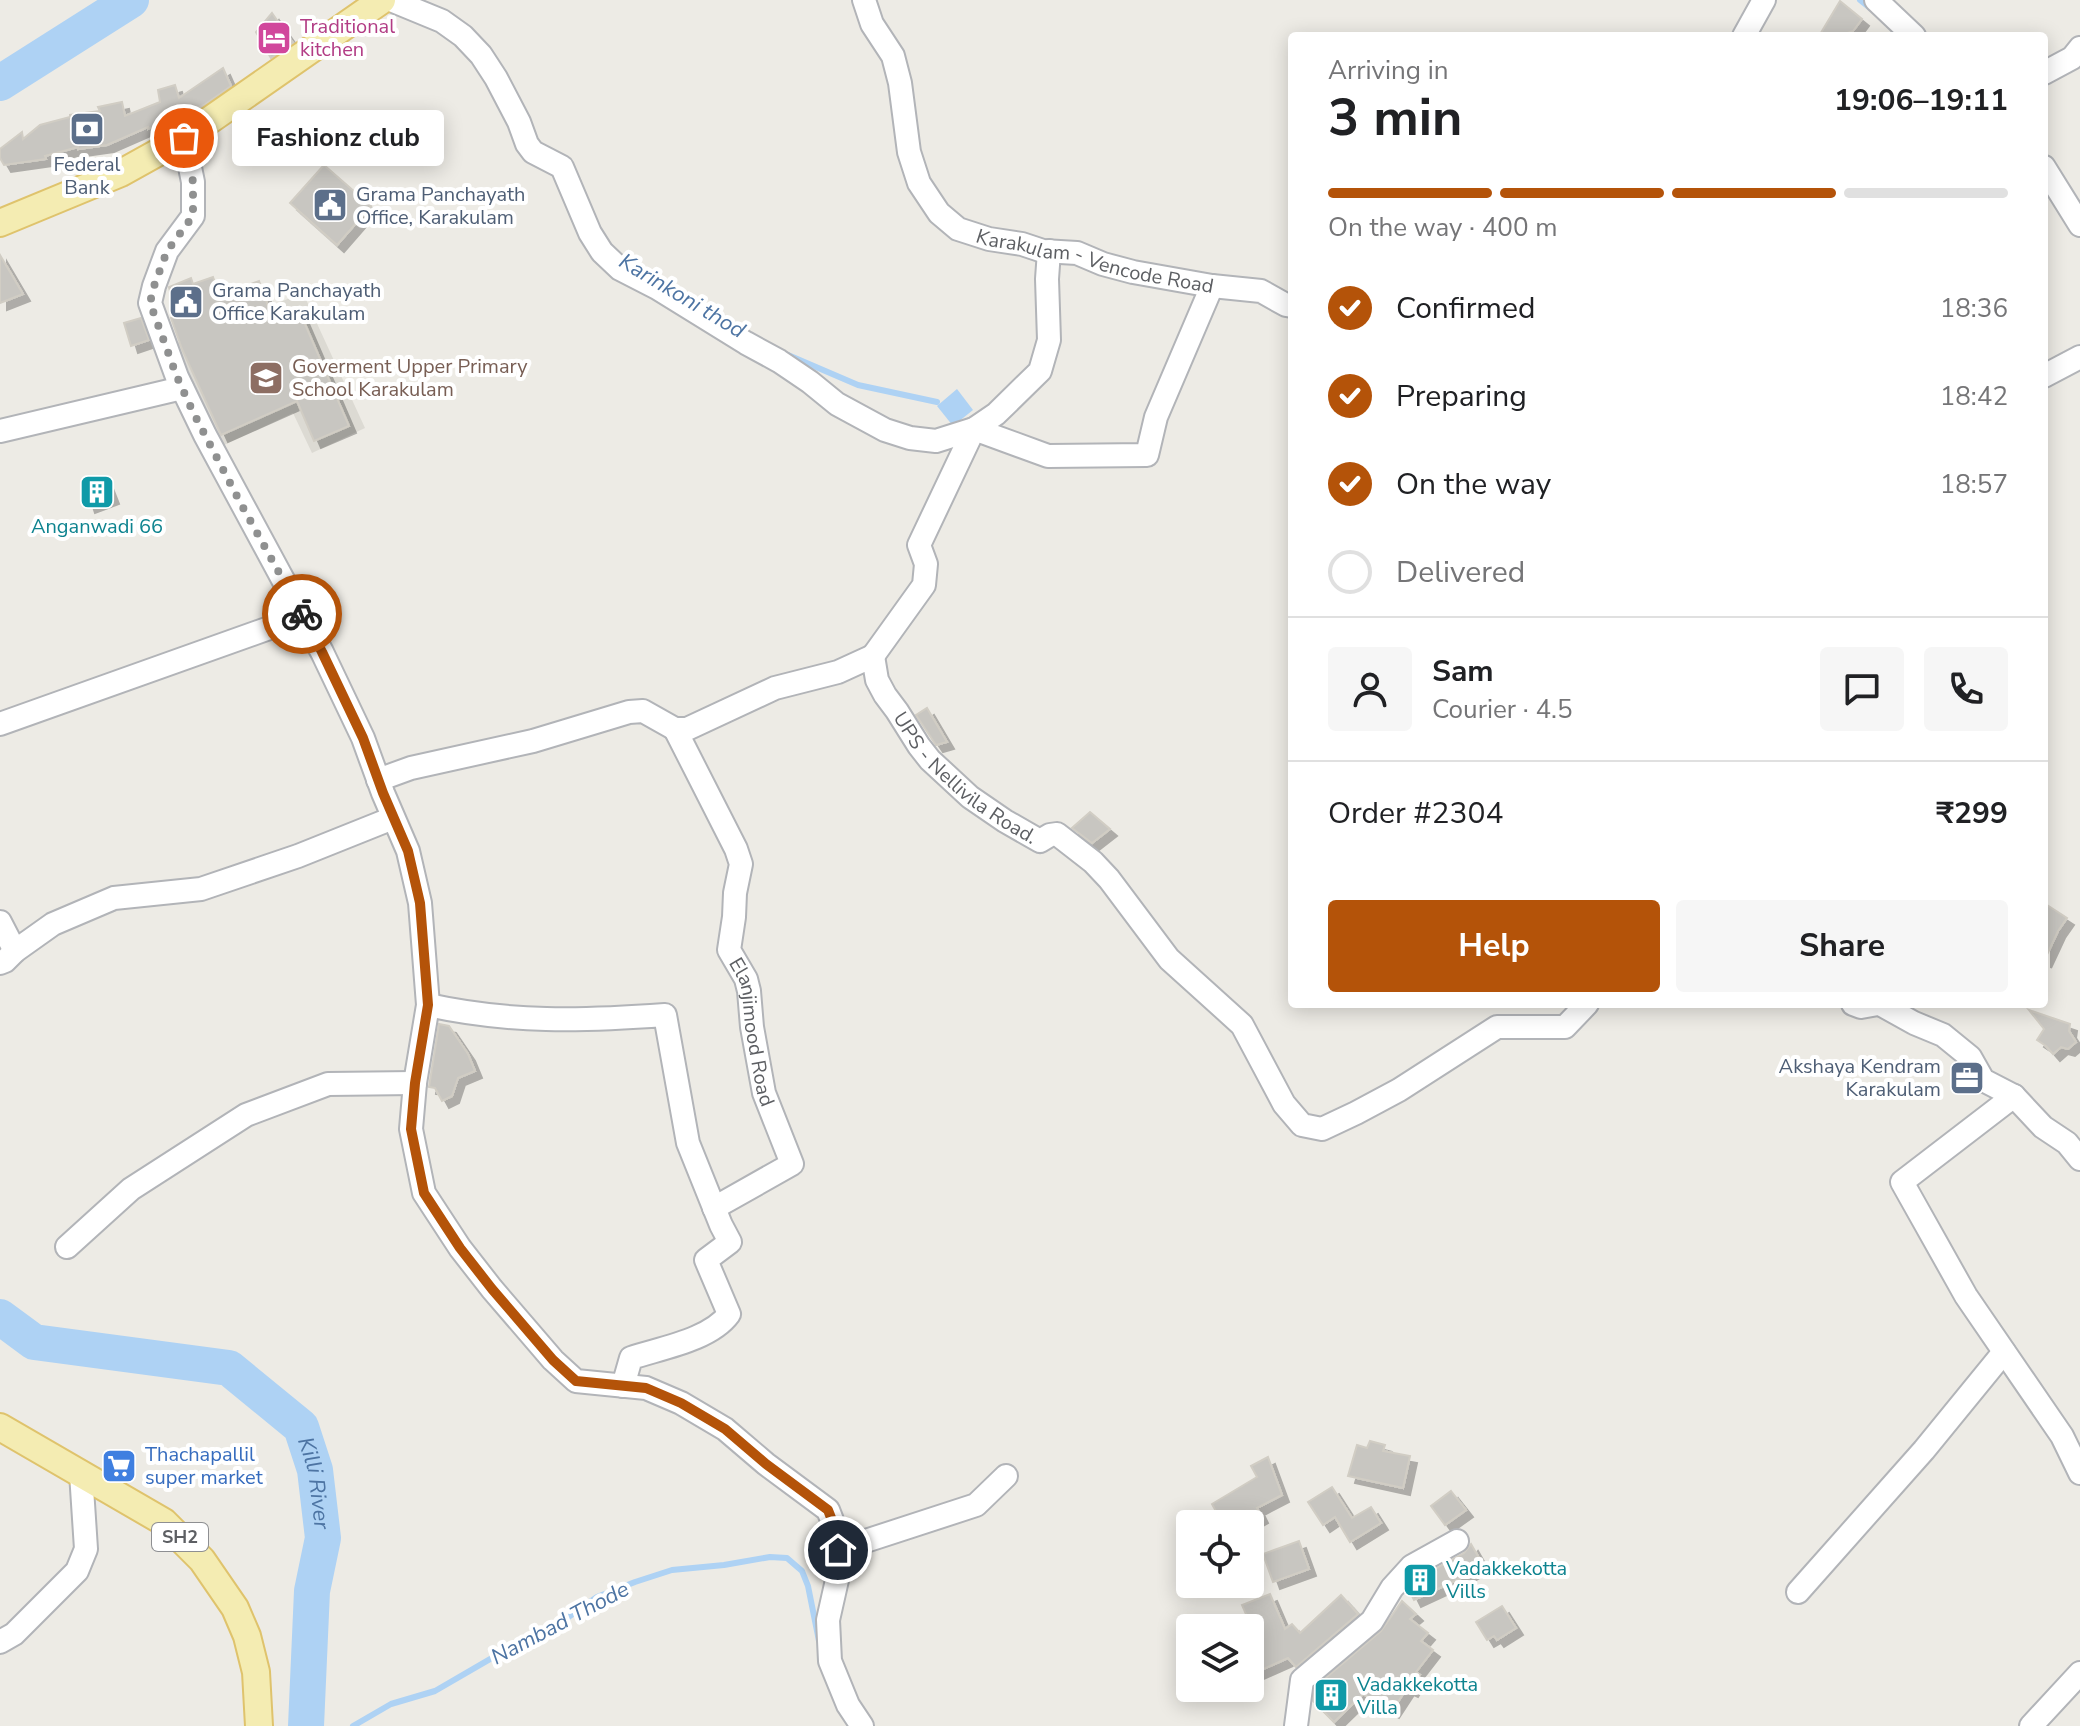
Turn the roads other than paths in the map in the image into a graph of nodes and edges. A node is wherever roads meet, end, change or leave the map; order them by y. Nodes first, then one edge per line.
1 (382, 0) edge
2 (391, 0) edge
3 (864, 0) edge
4 (1764, 0) edge
5 (1876, 0) edge
6 (1746, 32) edge
7 (1910, 32) edge
8 (2080, 48) edge
9 (2048, 71) edge
10 (184, 138) junction
11 (2048, 173) edge
12 (0, 223) edge
13 (2080, 225) edge
14 (1049, 251) junction
15 (1212, 286) junction
16 (1288, 304) edge
17 (2080, 357) edge
18 (2048, 374) edge
19 (182, 388) junction
20 (974, 429) junction
21 (0, 431) edge
22 (303, 616) junction
23 (873, 656) junction
24 (0, 724) edge
25 (675, 729) junction
26 (378, 780) junction
27 (393, 818) junction
28 (0, 922) edge
29 (7, 957) edge
30 (428, 1005) junction
31 (1583, 1008) edge
32 (1886, 1008) edge
33 (415, 1083) junction
34 (2014, 1096) junction
35 (2080, 1159) edge
36 (714, 1208) junction
37 (67, 1247) dead end
38 (2004, 1352) junction
39 (623, 1386) junction
40 (0, 1427) edge
41 (81, 1473) junction
42 (2080, 1473) edge
43 (1006, 1476) dead end
44 (1457, 1541) dead end
45 (838, 1550) junction
46 (1798, 1592) dead end
47 (0, 1642) edge
48 (2080, 1673) edge
49 (259, 1726) edge
50 (862, 1726) edge
51 (1296, 1726) edge
52 (2031, 1726) edge

1 - 10 main road
2 - 20 street
3 - 14 street, Karakulam - Vencode Road
4 - 6 street
5 - 7 street
8 - 9 street
10 - 12 main road
10 - 19 street
11 - 13 street
14 - 15 street, Karakulam - Vencode Road
14 - 20 street
15 - 16 street, Karakulam - Vencode Road
15 - 20 street
17 - 18 street
19 - 21 street
19 - 22 street
20 - 23 street
22 - 24 street
22 - 26 street
23 - 25 street
23 - 31 street, UPS - Nellivila Road.
25 - 26 street
25 - 36 street, Elanjimood Road
26 - 27 street
27 - 29 street
27 - 30 street
28 - 29 street
30 - 33 street
30 - 36 street
32 - 34 street
33 - 37 street
33 - 39 street
34 - 35 street
34 - 38 street
36 - 39 street
38 - 42 street
38 - 46 street
39 - 45 street
40 - 41 main road, SH2
41 - 47 street
41 - 49 main road, SH2
43 - 45 street
44 - 51 street
45 - 50 street
48 - 52 street

